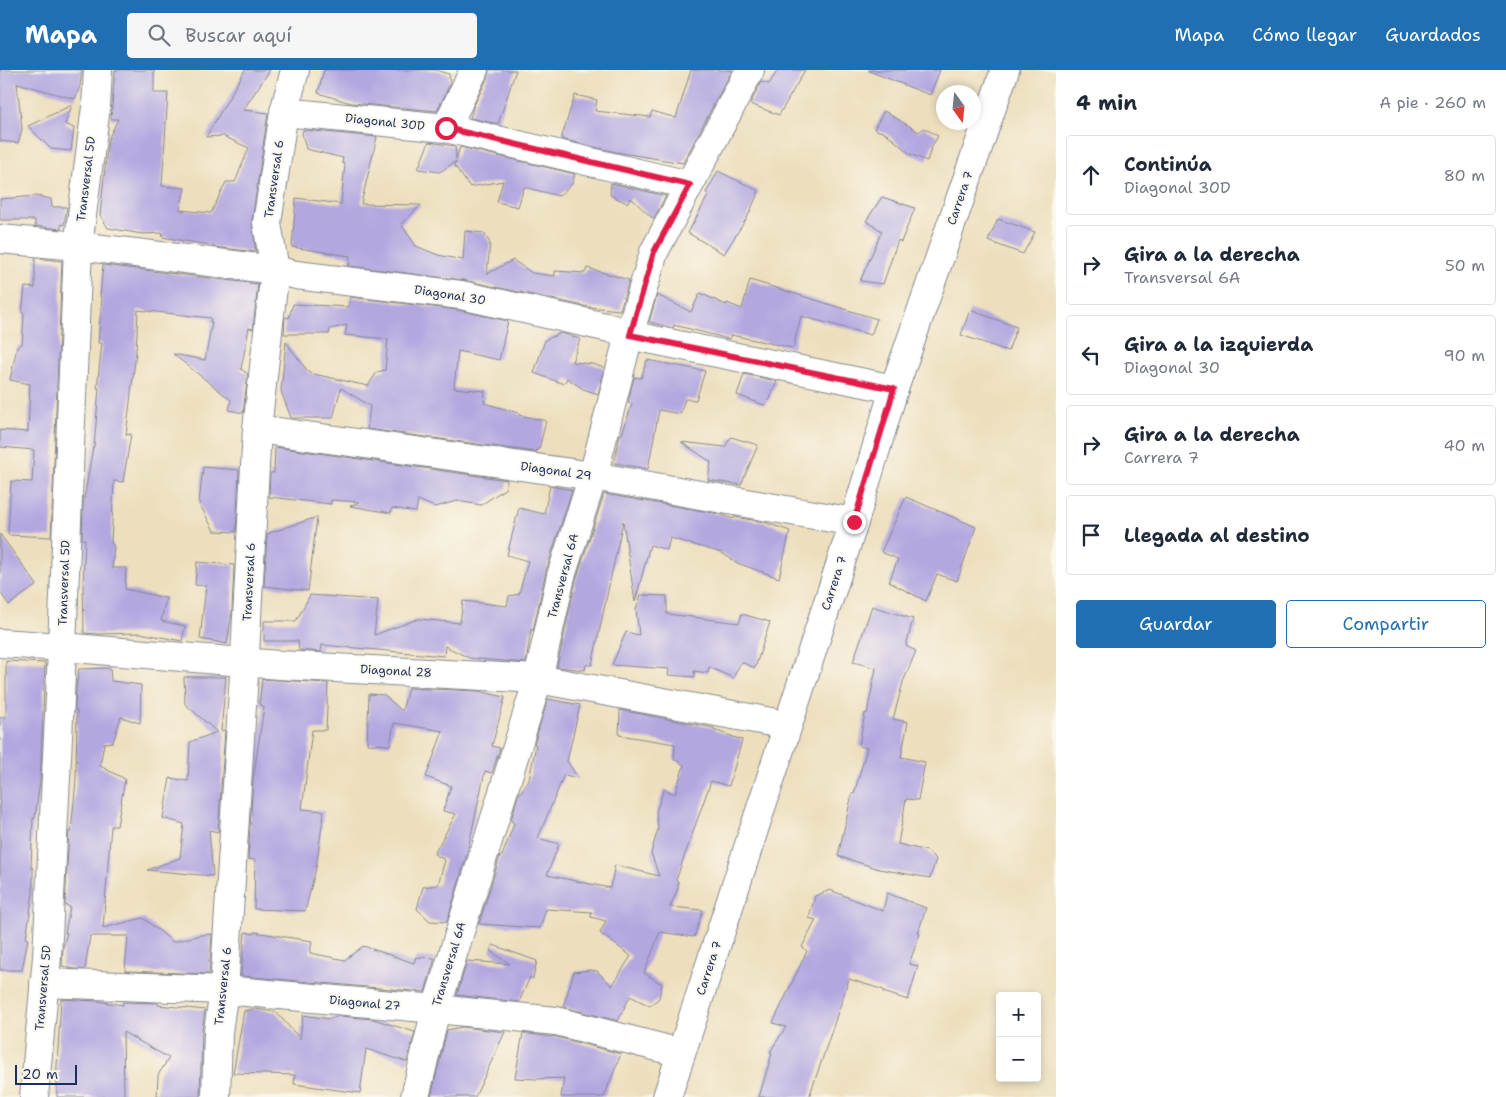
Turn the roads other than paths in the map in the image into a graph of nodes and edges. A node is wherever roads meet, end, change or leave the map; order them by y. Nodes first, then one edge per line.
1 (98, 70) edge
2 (295, 70) edge
3 (474, 70) edge
4 (750, 70) edge
5 (1005, 70) edge
6 (284, 112) junction
7 (446, 128) junction
8 (690, 185) junction
9 (0, 239) edge
10 (78, 246) junction
11 (275, 270) junction
12 (630, 335) junction
13 (894, 389) junction
14 (257, 429) junction
15 (593, 476) junction
16 (854, 522) junction
17 (0, 643) edge
18 (62, 647) junction
19 (245, 662) junction
20 (538, 678) junction
21 (788, 725) junction
22 (44, 983) junction
23 (224, 990) junction
24 (436, 1009) junction
25 (681, 1053) junction
26 (34, 1097) edge
27 (216, 1097) edge
28 (415, 1097) edge
29 (667, 1097) edge

1 - 10 street, Transversal 5D
2 - 6 street, Transversal 6
3 - 7 street
4 - 8 street, Transversal 6A
5 - 13 street, Carrera 7
6 - 7 street, Diagonal 30D
6 - 11 street, Transversal 6
7 - 8 street, Diagonal 30D
8 - 12 street, Transversal 6A
9 - 10 street, Diagonal 30
10 - 11 street, Diagonal 30
10 - 18 street, Transversal 5D
11 - 12 street, Diagonal 30
11 - 14 street, Transversal 6
12 - 13 street, Diagonal 30
12 - 15 street, Transversal 6A
13 - 16 street, Carrera 7
14 - 15 street, Diagonal 29
14 - 19 street, Transversal 6
15 - 16 street, Diagonal 29
15 - 20 street, Transversal 6A
16 - 21 street, Carrera 7
17 - 18 street, Diagonal 28
18 - 19 street, Diagonal 28
18 - 22 street, Transversal 5D
19 - 20 street, Diagonal 28
19 - 23 street, Transversal 6
20 - 21 street, Diagonal 28
20 - 24 street, Transversal 6A
21 - 25 street, Carrera 7
22 - 23 street, Diagonal 27
22 - 26 street, Transversal 5D
23 - 24 street, Diagonal 27
23 - 27 street, Transversal 6
24 - 25 street, Diagonal 27
24 - 28 street, Transversal 6A
25 - 29 street, Carrera 7

